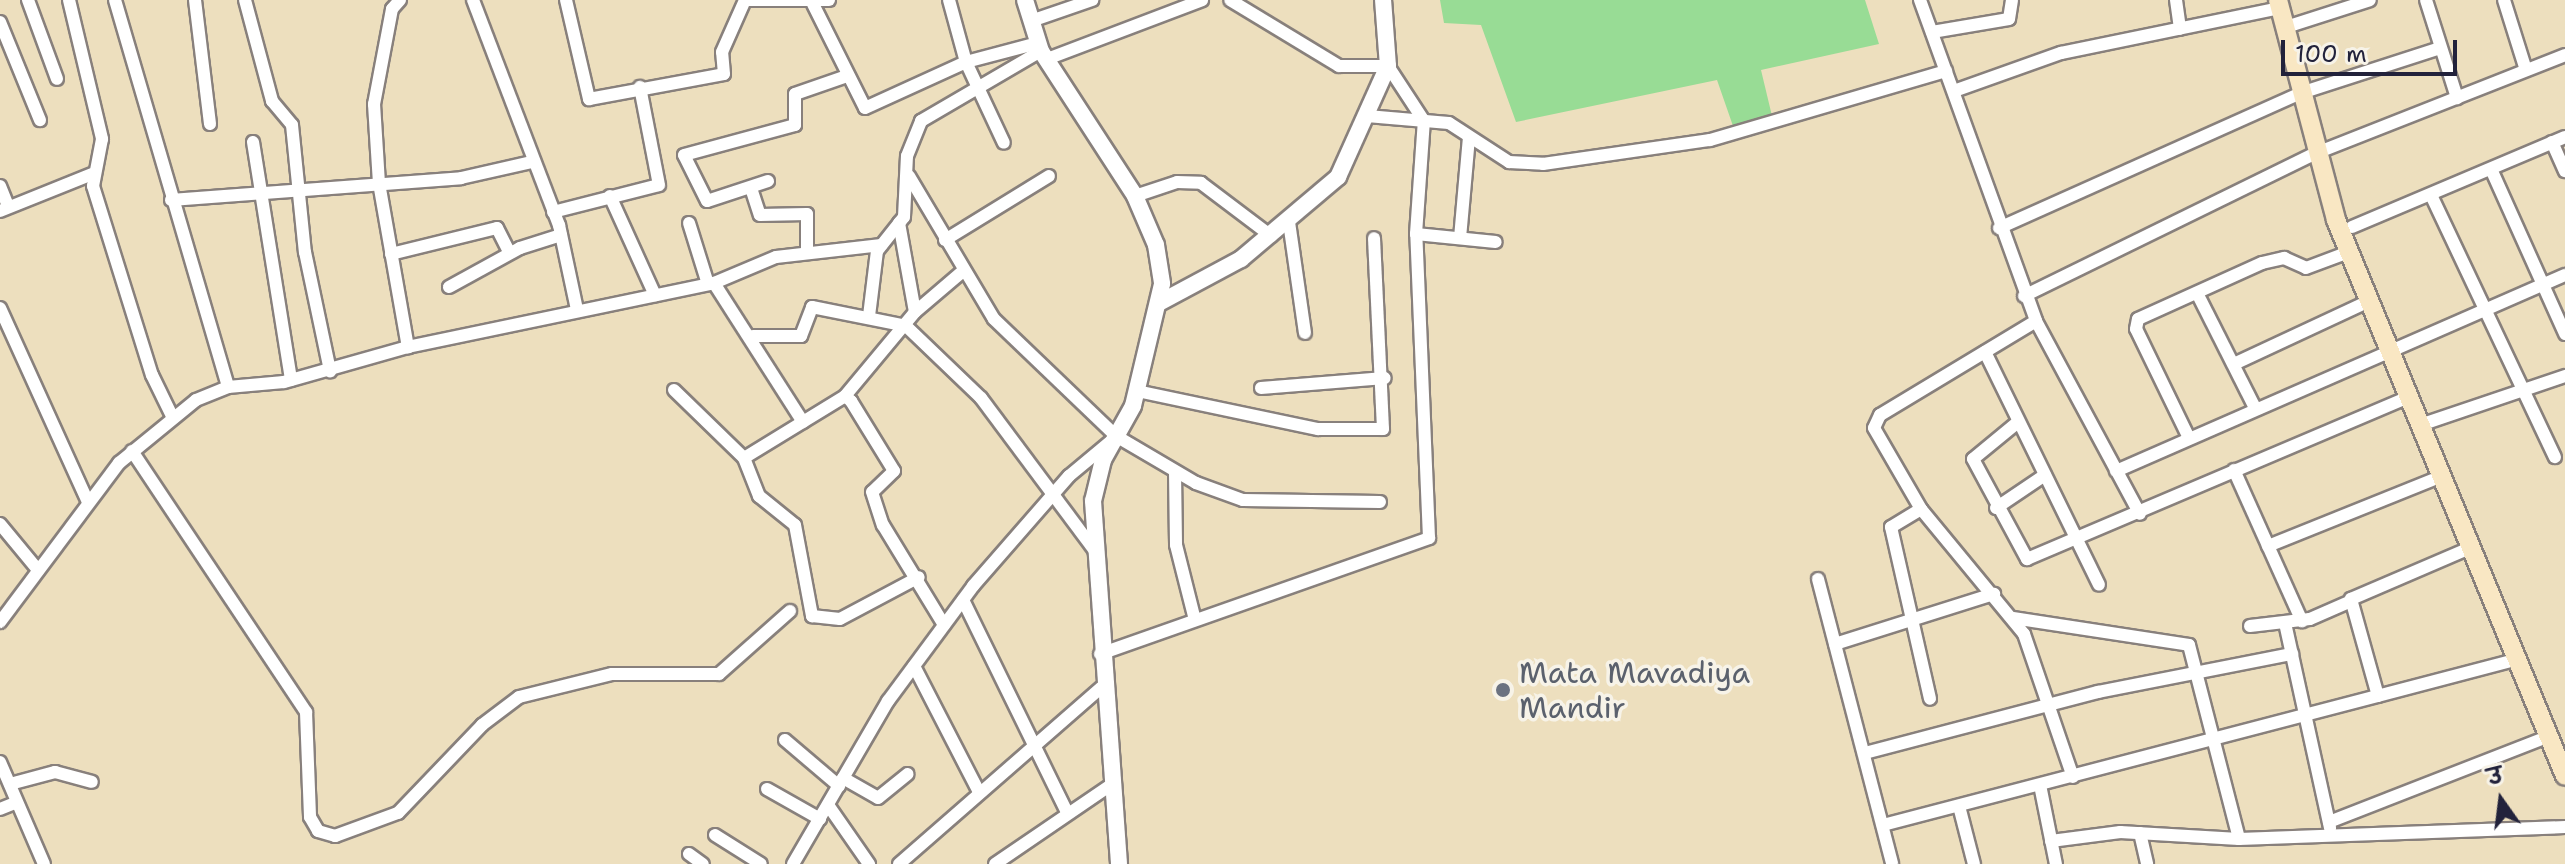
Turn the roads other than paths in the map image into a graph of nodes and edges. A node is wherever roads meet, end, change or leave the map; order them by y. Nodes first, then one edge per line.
1 (28, 0) edge
2 (69, 0) edge
3 (115, 0) edge
4 (195, 0) edge
5 (245, 0) edge
6 (400, 0) edge
7 (473, 0) edge
8 (566, 0) edge
9 (747, 0) edge
10 (829, 0) edge
11 (949, 0) edge
12 (1025, 0) edge
13 (1092, 0) edge
14 (1202, 0) edge
15 (1230, 0) edge
16 (1383, 0) edge
17 (1920, 0) edge
18 (2012, 0) edge
19 (2176, 0) edge
20 (2370, 0) edge
21 (2426, 0) edge
22 (2504, 0) edge
23 (2282, 3) edge
24 (813, 4) junction
25 (1031, 21) junction
26 (0, 22) edge
27 (2288, 27) junction
28 (2180, 29) junction
29 (1932, 32) junction
30 (2440, 48) junction
31 (1042, 51) junction
32 (2565, 55) edge
33 (966, 62) junction
34 (1388, 66) junction
35 (2526, 70) junction
36 (1946, 71) junction
37 (847, 76) junction
38 (57, 79) dead end
39 (975, 84) junction
40 (640, 87) junction
41 (1954, 91) junction
42 (2302, 92) junction
43 (2457, 98) junction
44 (1367, 116) junction
45 (40, 120) dead end
46 (1424, 121) junction
47 (210, 124) dead end
48 (1469, 137) junction
49 (2565, 137) edge
50 (253, 142) dead end
51 (2552, 142) junction
52 (1004, 143) dead end
53 (2319, 152) junction
54 (532, 162) junction
55 (2491, 169) junction
56 (2565, 171) edge
57 (92, 174) junction
58 (909, 176) junction
59 (1049, 176) dead end
60 (768, 181) dead end
61 (379, 183) junction
62 (0, 186) edge
63 (298, 188) junction
64 (751, 188) junction
65 (261, 193) junction
66 (2431, 195) junction
67 (610, 196) junction
68 (1135, 196) junction
69 (171, 200) junction
70 (4, 208) edge
71 (553, 212) junction
72 (1289, 222) junction
73 (689, 223) dead end
74 (899, 223) junction
75 (2352, 227) junction
76 (1999, 228) junction
77 (1416, 234) junction
78 (561, 235) junction
79 (1271, 236) junction
80 (1374, 238) dead end
81 (1460, 238) junction
82 (945, 240) junction
83 (1496, 242) dead end
84 (881, 245) junction
85 (807, 252) junction
86 (2349, 252) junction
87 (510, 253) junction
88 (391, 254) junction
89 (963, 271) junction
90 (2565, 275) edge
91 (711, 284) junction
92 (2544, 284) junction
93 (449, 287) dead end
94 (2197, 293) junction
95 (655, 295) junction
96 (2024, 296) junction
97 (2369, 301) junction
98 (1159, 303) junction
99 (0, 308) edge
100 (2489, 309) junction
101 (577, 310) junction
102 (915, 312) junction
103 (869, 316) junction
104 (2036, 321) junction
105 (906, 326) junction
106 (1305, 333) dead end
107 (2565, 334) edge
108 (753, 336) junction
109 (2393, 345) junction
110 (408, 347) junction
111 (1985, 352) junction
112 (2234, 364) junction
113 (330, 371) junction
114 (2565, 376) edge
115 (1385, 378) junction
116 (291, 380) junction
117 (228, 387) junction
118 (1261, 388) dead end
119 (674, 390) dead end
120 (1137, 391) junction
121 (2526, 392) junction
122 (845, 396) junction
123 (2408, 397) junction
124 (2255, 408) junction
125 (173, 418) junction
126 (803, 422) junction
127 (2018, 422) junction
128 (2429, 422) junction
129 (1116, 436) junction
130 (2189, 438) junction
131 (132, 451) junction
132 (2555, 457) dead end
133 (744, 458) junction
134 (2234, 470) junction
135 (2116, 471) junction
136 (1175, 472) junction
137 (2045, 475) junction
138 (2440, 477) junction
139 (1050, 499) junction
140 (88, 502) junction
141 (1380, 502) dead end
142 (1996, 508) junction
143 (1921, 509) junction
144 (2140, 514) junction
145 (0, 524) edge
146 (2077, 540) junction
147 (2268, 546) junction
148 (2470, 548) junction
149 (1095, 551) junction
150 (38, 570) junction
151 (919, 577) junction
152 (1818, 579) dead end
153 (2099, 585) dead end
154 (1994, 594) junction
155 (963, 600) junction
156 (2351, 601) junction
157 (790, 611) dead end
158 (2013, 618) junction
159 (1195, 620) junction
160 (1912, 621) junction
161 (2302, 621) junction
162 (0, 622) edge
163 (2285, 623) junction
164 (944, 625) junction
165 (2250, 626) dead end
166 (1835, 644) junction
167 (1100, 654) junction
168 (2292, 654) junction
169 (2515, 660) junction
170 (914, 666) junction
171 (2196, 672) junction
172 (1101, 688) junction
173 (2378, 696) junction
174 (1930, 699) dead end
175 (2051, 705) junction
176 (2305, 715) junction
177 (2547, 737) junction
178 (785, 740) dead end
179 (2212, 742) junction
180 (1031, 746) junction
181 (2565, 752) edge
182 (1865, 753) junction
183 (0, 762) edge
184 (908, 774) dead end
185 (2565, 776) edge
186 (2073, 777) junction
187 (92, 782) dead end
188 (841, 782) junction
189 (10, 784) junction
190 (1111, 785) junction
191 (2040, 785) junction
192 (767, 789) dead end
193 (978, 790) junction
194 (17, 802) junction
195 (828, 805) junction
196 (1959, 806) junction
197 (0, 809) edge
198 (1067, 812) junction
199 (820, 819) junction
200 (1883, 825) junction
201 (2565, 827) edge
202 (2330, 829) junction
203 (2140, 833) junction
204 (715, 835) dead end
205 (2239, 839) junction
206 (2051, 841) junction
207 (689, 854) dead end
208 (1000, 862) edge
209 (41, 863) edge
210 (703, 864) edge
211 (761, 864) edge
212 (793, 864) edge
213 (869, 864) edge
214 (899, 864) edge
215 (1119, 864) edge
216 (1892, 864) edge
217 (1974, 864) edge
218 (2056, 864) edge
219 (2147, 864) edge

1 - 38 street
2 - 57 street
3 - 69 street
4 - 47 street
5 - 63 street
6 - 61 street
7 - 54 street
8 - 40 street
9 - 24 street
9 - 40 street
10 - 24 street
11 - 33 street
12 - 25 street
13 - 25 street
14 - 31 street
15 - 34 street
16 - 34 street
17 - 29 street
18 - 29 street
19 - 28 street
20 - 27 street
21 - 30 street
22 - 35 street
23 - 27 main road
23 - 28 street
24 - 37 street
25 - 31 street
26 - 45 street
27 - 42 main road
28 - 41 street
29 - 36 street
30 - 42 street
30 - 43 street
31 - 33 street
31 - 39 street
31 - 68 street
32 - 35 street
33 - 37 street
33 - 39 street
34 - 44 street
34 - 46 street
35 - 43 street
36 - 41 street
36 - 48 street
37 - 64 street
39 - 52 street
39 - 58 street
40 - 67 street
41 - 76 street
42 - 53 main road
42 - 76 street
43 - 53 street
44 - 46 street
44 - 72 street
46 - 48 street
46 - 77 street
48 - 81 street
49 - 51 street
50 - 65 street
51 - 55 street
51 - 56 street
53 - 75 main road
53 - 86 main road
53 - 96 street
54 - 61 street
54 - 71 street
55 - 66 street
55 - 92 street
57 - 70 street
57 - 125 street
58 - 74 street
58 - 82 street
59 - 82 street
60 - 64 street
61 - 63 street
61 - 88 street
62 - 70 street
63 - 65 street
63 - 113 street
64 - 85 street
65 - 69 street
65 - 116 street
66 - 75 street
66 - 100 street
67 - 71 street
67 - 95 street
68 - 79 street
68 - 98 street
69 - 117 street
71 - 78 street
72 - 79 street
72 - 106 street
73 - 91 street
74 - 84 street
74 - 102 street
75 - 109 main road
76 - 96 street
77 - 81 street
77 - 159 street
78 - 87 street
78 - 101 street
79 - 98 street
80 - 115 street
81 - 83 street
82 - 89 street
84 - 85 street
84 - 103 street
85 - 91 street
86 - 94 street
86 - 97 main road
87 - 88 street
87 - 93 street
88 - 110 street
89 - 102 street
89 - 129 street
90 - 92 street
91 - 95 street
91 - 108 street
92 - 100 street
92 - 107 street
94 - 112 street
94 - 130 street
95 - 101 street
96 - 104 street
97 - 109 main road
97 - 112 street
98 - 120 street
99 - 140 street
100 - 109 street
100 - 121 street
101 - 110 street
102 - 105 street
103 - 105 street
103 - 108 street
104 - 111 street
104 - 135 street
105 - 122 street
105 - 139 street
108 - 126 street
109 - 123 main road
109 - 124 street
109 - 128 main road
110 - 113 street
111 - 127 street
111 - 143 street
112 - 124 street
113 - 116 street
114 - 121 street
115 - 118 street
115 - 120 street
116 - 117 street
117 - 125 street
119 - 133 street
120 - 129 street
121 - 128 street
121 - 132 street
122 - 126 street
122 - 151 street
123 - 134 street
123 - 138 main road
124 - 130 street
125 - 131 street
126 - 133 street
127 - 137 street
127 - 142 street
128 - 181 main road
129 - 136 street
129 - 139 street
129 - 149 street
130 - 135 street
131 - 140 street
131 - 157 street
133 - 151 street
134 - 144 street
134 - 147 street
135 - 144 street
136 - 141 street
136 - 159 street
137 - 142 street
137 - 146 street
138 - 147 street
138 - 148 main road
139 - 149 street
139 - 155 street
140 - 150 street
142 - 146 street
143 - 154 street
143 - 160 street
144 - 146 street
145 - 150 street
146 - 153 street
147 - 161 street
148 - 156 street
148 - 169 main road
149 - 167 street
150 - 162 street
151 - 164 street
152 - 166 street
154 - 158 street
154 - 160 street
155 - 164 street
155 - 180 street
156 - 161 street
156 - 173 street
158 - 171 street
158 - 175 street
159 - 167 street
160 - 166 street
160 - 174 street
161 - 163 street
163 - 165 street
163 - 168 street
164 - 170 street
166 - 182 street
167 - 172 street
168 - 171 street
168 - 176 street
169 - 173 street
169 - 177 main road
170 - 188 street
170 - 193 street
171 - 175 street
171 - 179 street
172 - 180 street
172 - 190 street
173 - 176 street
175 - 182 street
175 - 186 street
176 - 179 street
176 - 202 street
177 - 185 main road
177 - 202 street
178 - 188 street
179 - 186 street
179 - 205 street
180 - 193 street
180 - 198 street
182 - 200 street
183 - 189 street
184 - 188 street
186 - 191 street
187 - 189 street
188 - 195 street
189 - 194 street
190 - 198 street
190 - 215 street
191 - 196 street
191 - 206 street
192 - 199 street
193 - 214 street
194 - 197 street
194 - 209 street
195 - 199 street
195 - 213 street
196 - 200 street
196 - 217 street
198 - 208 street
199 - 212 street
200 - 216 street
201 - 202 street
202 - 205 street
203 - 205 street
203 - 206 street
203 - 219 street
204 - 211 street
206 - 218 street
207 - 210 street

